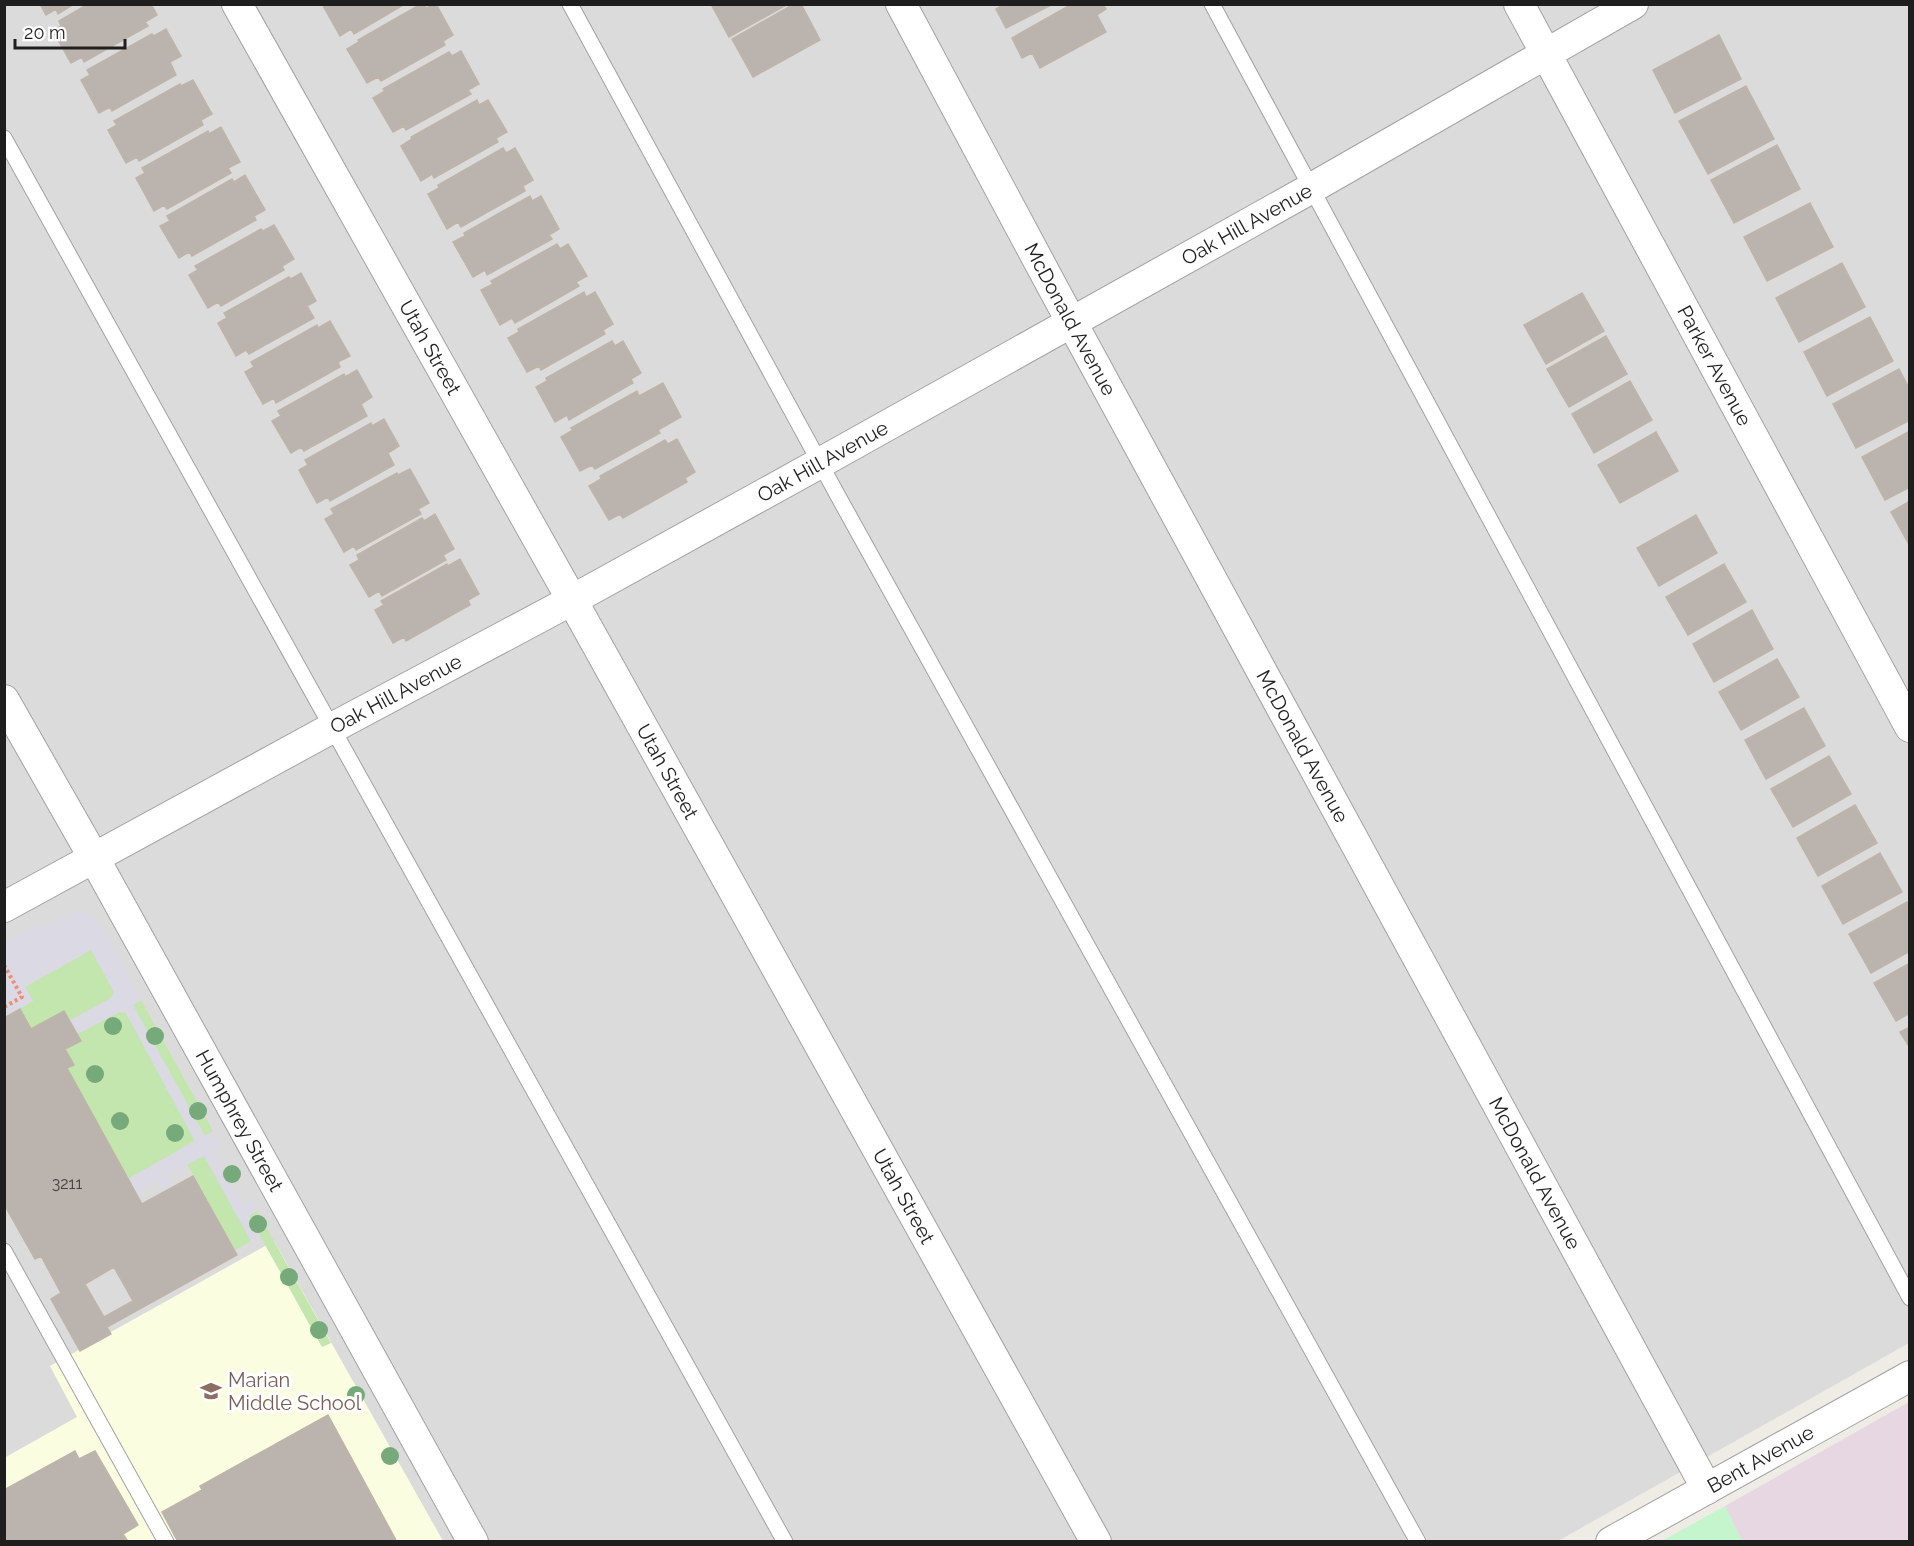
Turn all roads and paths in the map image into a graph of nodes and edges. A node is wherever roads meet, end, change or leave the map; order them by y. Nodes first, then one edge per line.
1 (237, 4) edge
2 (570, 4) edge
3 (901, 4) edge
4 (1212, 4) edge
5 (1519, 4) edge
6 (1633, 4) edge
7 (1545, 54) junction
8 (4, 138) edge
9 (1310, 189) junction
10 (1072, 322) junction
11 (820, 463) junction
12 (572, 600) junction
13 (4, 700) edge
14 (1910, 727) edge
15 (332, 728) junction
16 (94, 858) junction
17 (4, 907) edge
18 (4, 965) edge
19 (4, 1007) edge
20 (4, 1251) edge
21 (1910, 1298) edge
22 (1910, 1376) edge
23 (1707, 1489) junction
24 (166, 1542) edge
25 (473, 1542) edge
26 (785, 1542) edge
27 (1096, 1542) edge
28 (1418, 1542) edge
29 (1611, 1542) edge

1 - 12 street, Utah Street
2 - 11 lane
3 - 10 street, McDonald Avenue
4 - 9 lane
5 - 7 street, Parker Avenue
6 - 7 street, Oak Hill Avenue
7 - 9 street, Oak Hill Avenue
7 - 14 street, Parker Avenue
8 - 15 lane
9 - 10 street, Oak Hill Avenue
9 - 21 lane
10 - 11 street, Oak Hill Avenue
10 - 23 street, McDonald Avenue
11 - 12 street, Oak Hill Avenue
11 - 28 lane
12 - 15 street, Oak Hill Avenue
12 - 27 street, Utah Street
13 - 16 street, Humphrey Street
15 - 16 street, Oak Hill Avenue
15 - 26 lane
16 - 17 street, Oak Hill Avenue
16 - 25 street, Humphrey Street
18 - 19 path
20 - 24 lane
22 - 23 street, Bent Avenue
23 - 29 street, Bent Avenue

